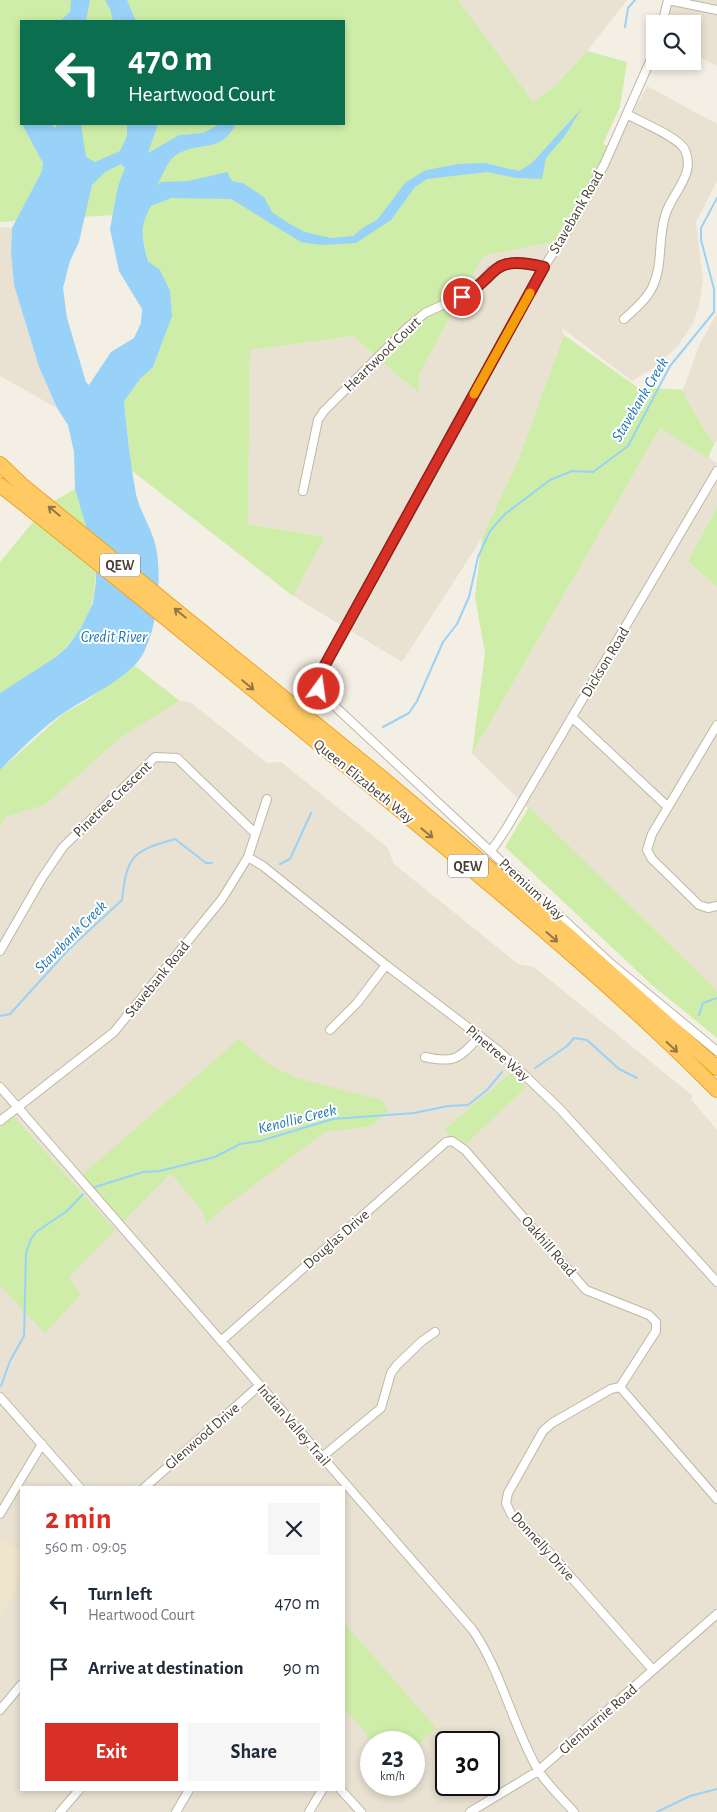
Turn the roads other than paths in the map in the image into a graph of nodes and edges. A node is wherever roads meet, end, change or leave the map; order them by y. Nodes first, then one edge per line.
1 (668, 0) edge
2 (717, 10) edge
3 (664, 15) edge
4 (646, 70) edge
5 (627, 114) junction
6 (544, 267) junction
7 (624, 319) dead end
8 (0, 464) edge
9 (717, 471) edge
10 (0, 485) edge
11 (19, 491) junction
12 (303, 491) dead end
13 (214, 649) junction
14 (319, 676) joint
15 (572, 717) junction
16 (717, 725) edge
17 (267, 799) dead end
18 (668, 807) junction
19 (255, 833) junction
20 (491, 851) junction
21 (248, 857) junction
22 (717, 906) edge
23 (0, 951) edge
24 (386, 965) junction
25 (330, 1030) dead end
26 (480, 1036) junction
27 (717, 1051) edge
28 (425, 1058) dead end
29 (717, 1068) edge
30 (0, 1087) edge
31 (717, 1090) edge
32 (16, 1106) junction
33 (0, 1121) edge
34 (452, 1141) joint
35 (717, 1282) edge
36 (435, 1332) dead end
37 (221, 1341) junction
38 (260, 1385) junction
39 (620, 1387) junction
40 (0, 1396) edge
41 (42, 1444) junction
42 (322, 1457) junction
43 (78, 1486) edge
44 (146, 1486) edge
45 (717, 1499) edge
46 (0, 1514) edge
47 (717, 1614) edge
48 (653, 1670) junction
49 (20, 1686) edge
50 (0, 1710) edge
51 (538, 1771) junction
52 (78, 1791) edge
53 (188, 1791) edge
54 (321, 1791) edge
55 (342, 1791) edge
56 (60, 1812) edge
57 (176, 1812) edge
58 (309, 1812) edge
59 (361, 1812) edge
60 (470, 1812) edge
61 (574, 1812) edge

1 - 2 street
1 - 3 street
4 - 5 street, Stavebank Road
5 - 6 street, Stavebank Road
5 - 7 street
6 - 12 street, Heartwood Court
6 - 14 street, Stavebank Road
8 - 11 highway, Queen Elizabeth Way / QEW
9 - 15 street, Dickson Road
10 - 11 highway, Queen Elizabeth Way / QEW
11 - 13 highway, Queen Elizabeth Way / QEW
13 - 29 highway, Queen Elizabeth Way / QEW
13 -> 31 highway, Queen Elizabeth Way / QEW
14 - 20 street, Premium Way
15 - 18 street
15 - 20 street, Dickson Road
16 - 18 street
17 - 19 street, Stavebank Road
18 - 22 street
19 - 21 street, Stavebank Road
19 - 23 street, Pinetree Crescent
20 - 27 street, Premium Way
21 - 24 street, Pinetree Way
21 - 32 street, Stavebank Road
24 - 25 street
24 - 26 street, Pinetree Way
26 - 28 street
26 - 35 street, Pinetree Way
30 - 32 street
32 - 33 street, Stavebank Road
32 - 37 street, Indian Valley Trail
34 - 37 street, Douglas Drive
34 - 39 street, Oakhill Road
36 - 42 street
37 - 38 street, Indian Valley Trail
38 - 42 street, Indian Valley Trail
38 - 44 street, Glenwood Drive
39 - 45 street
39 - 48 street, Donnelly Drive
40 - 41 street
41 - 43 street
41 - 46 street
42 - 51 street, Indian Valley Trail
47 - 48 street, Glenburnie Road
48 - 51 street, Glenburnie Road
49 - 50 street
51 - 60 street, Glenburnie Road
51 - 61 street, Indian Valley Trail
52 - 56 street
53 - 57 street
54 - 58 street
55 - 59 street

